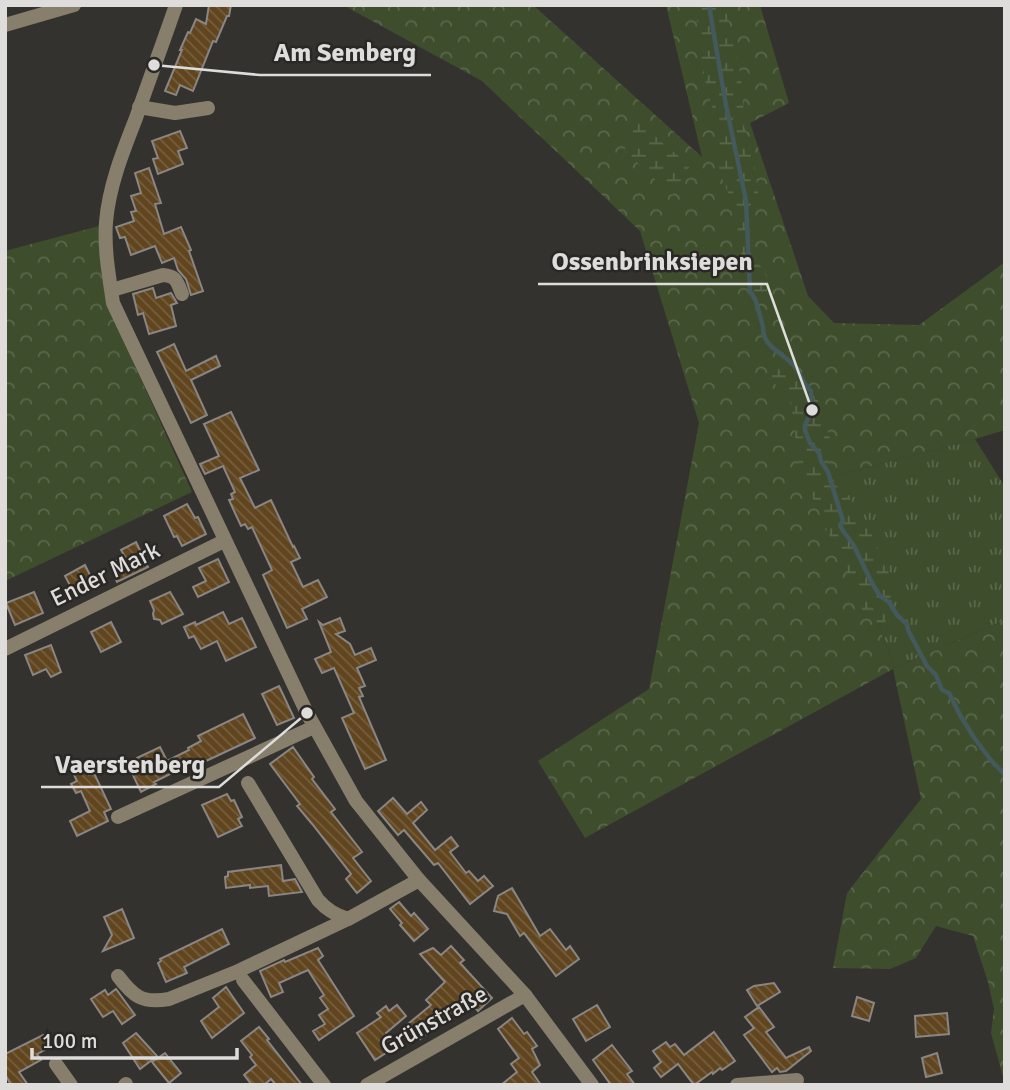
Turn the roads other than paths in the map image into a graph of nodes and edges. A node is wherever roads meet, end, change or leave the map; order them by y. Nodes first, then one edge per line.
1 (74, 5) edge
2 (176, 5) edge
3 (5, 25) edge
4 (139, 107) junction
5 (208, 108) dead end
6 (111, 290) junction
7 (182, 294) dead end
8 (224, 541) junction
9 (5, 649) edge
10 (314, 727) junction
11 (248, 783) dead end
12 (118, 817) dead end
13 (419, 880) junction
14 (348, 919) junction
15 (118, 975) dead end
16 (243, 980) dead end
17 (525, 995) junction
18 (56, 1064) dead end
19 (797, 1080) dead end
20 (71, 1085) edge
21 (324, 1085) edge
22 (367, 1085) edge
23 (592, 1085) edge
24 (737, 1085) edge

1 - 3 street
2 - 4 street
4 - 5 street
4 - 6 street
6 - 7 street
6 - 8 street
8 - 9 street, Ender Mark
8 - 10 street
10 - 12 street
10 - 13 street
11 - 14 street
13 - 14 street
13 - 17 street
14 - 15 street
16 - 21 street
17 - 22 street, Grünstraße
17 - 23 street
18 - 20 street
19 - 24 street

